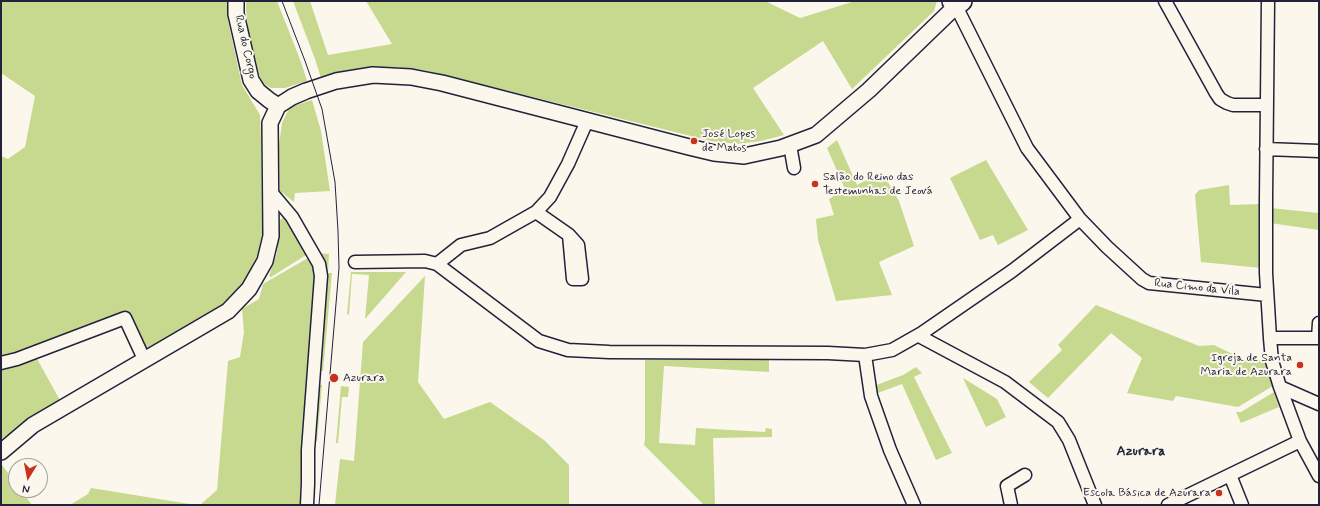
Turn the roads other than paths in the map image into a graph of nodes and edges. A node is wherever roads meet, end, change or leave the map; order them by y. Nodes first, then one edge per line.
1 (236, 1) edge
2 (1166, 1) edge
3 (1268, 1) edge
4 (957, 3) edge
5 (1267, 105) junction
6 (278, 106) junction
7 (588, 121) junction
8 (790, 145) junction
9 (1266, 149) junction
10 (1319, 151) edge
11 (794, 168) dead end
12 (271, 192) junction
13 (536, 212) junction
14 (1080, 218) junction
15 (569, 235) dead end
16 (355, 262) dead end
17 (437, 264) junction
18 (1267, 295) junction
19 (1319, 323) edge
20 (919, 336) junction
21 (1270, 338) junction
22 (1318, 338) edge
23 (865, 355) junction
24 (144, 359) junction
25 (1, 363) edge
26 (1280, 387) junction
27 (1319, 404) edge
28 (1300, 441) junction
29 (1, 452) edge
30 (1025, 475) dead end
31 (1230, 475) junction
32 (1319, 476) edge
33 (307, 505) edge
34 (914, 505) edge
35 (1011, 505) edge
36 (1095, 505) edge
37 (1168, 505) edge
38 (1242, 505) edge

1 - 6 street, Rua do Corgo
2 - 5 street
3 - 5 street
4 - 8 street
4 - 14 street, Rua Cimo da Vila
5 - 9 street
6 - 7 street
6 - 12 street
7 - 8 street
7 - 13 street
8 - 11 street
9 - 10 street
9 - 18 street
12 - 24 street
12 - 33 street
13 - 15 street
13 - 17 street
14 - 18 street, Rua Cimo da Vila
14 - 20 street
16 - 17 street
17 - 23 street
18 - 21 street
19 - 22 street
20 - 23 street
20 - 36 street
21 - 22 street
21 - 26 street
23 - 34 street
24 - 25 street
24 - 29 street
26 - 27 street
26 - 28 street
28 - 31 street
28 - 32 street
30 - 35 street
31 - 37 street
31 - 38 street

